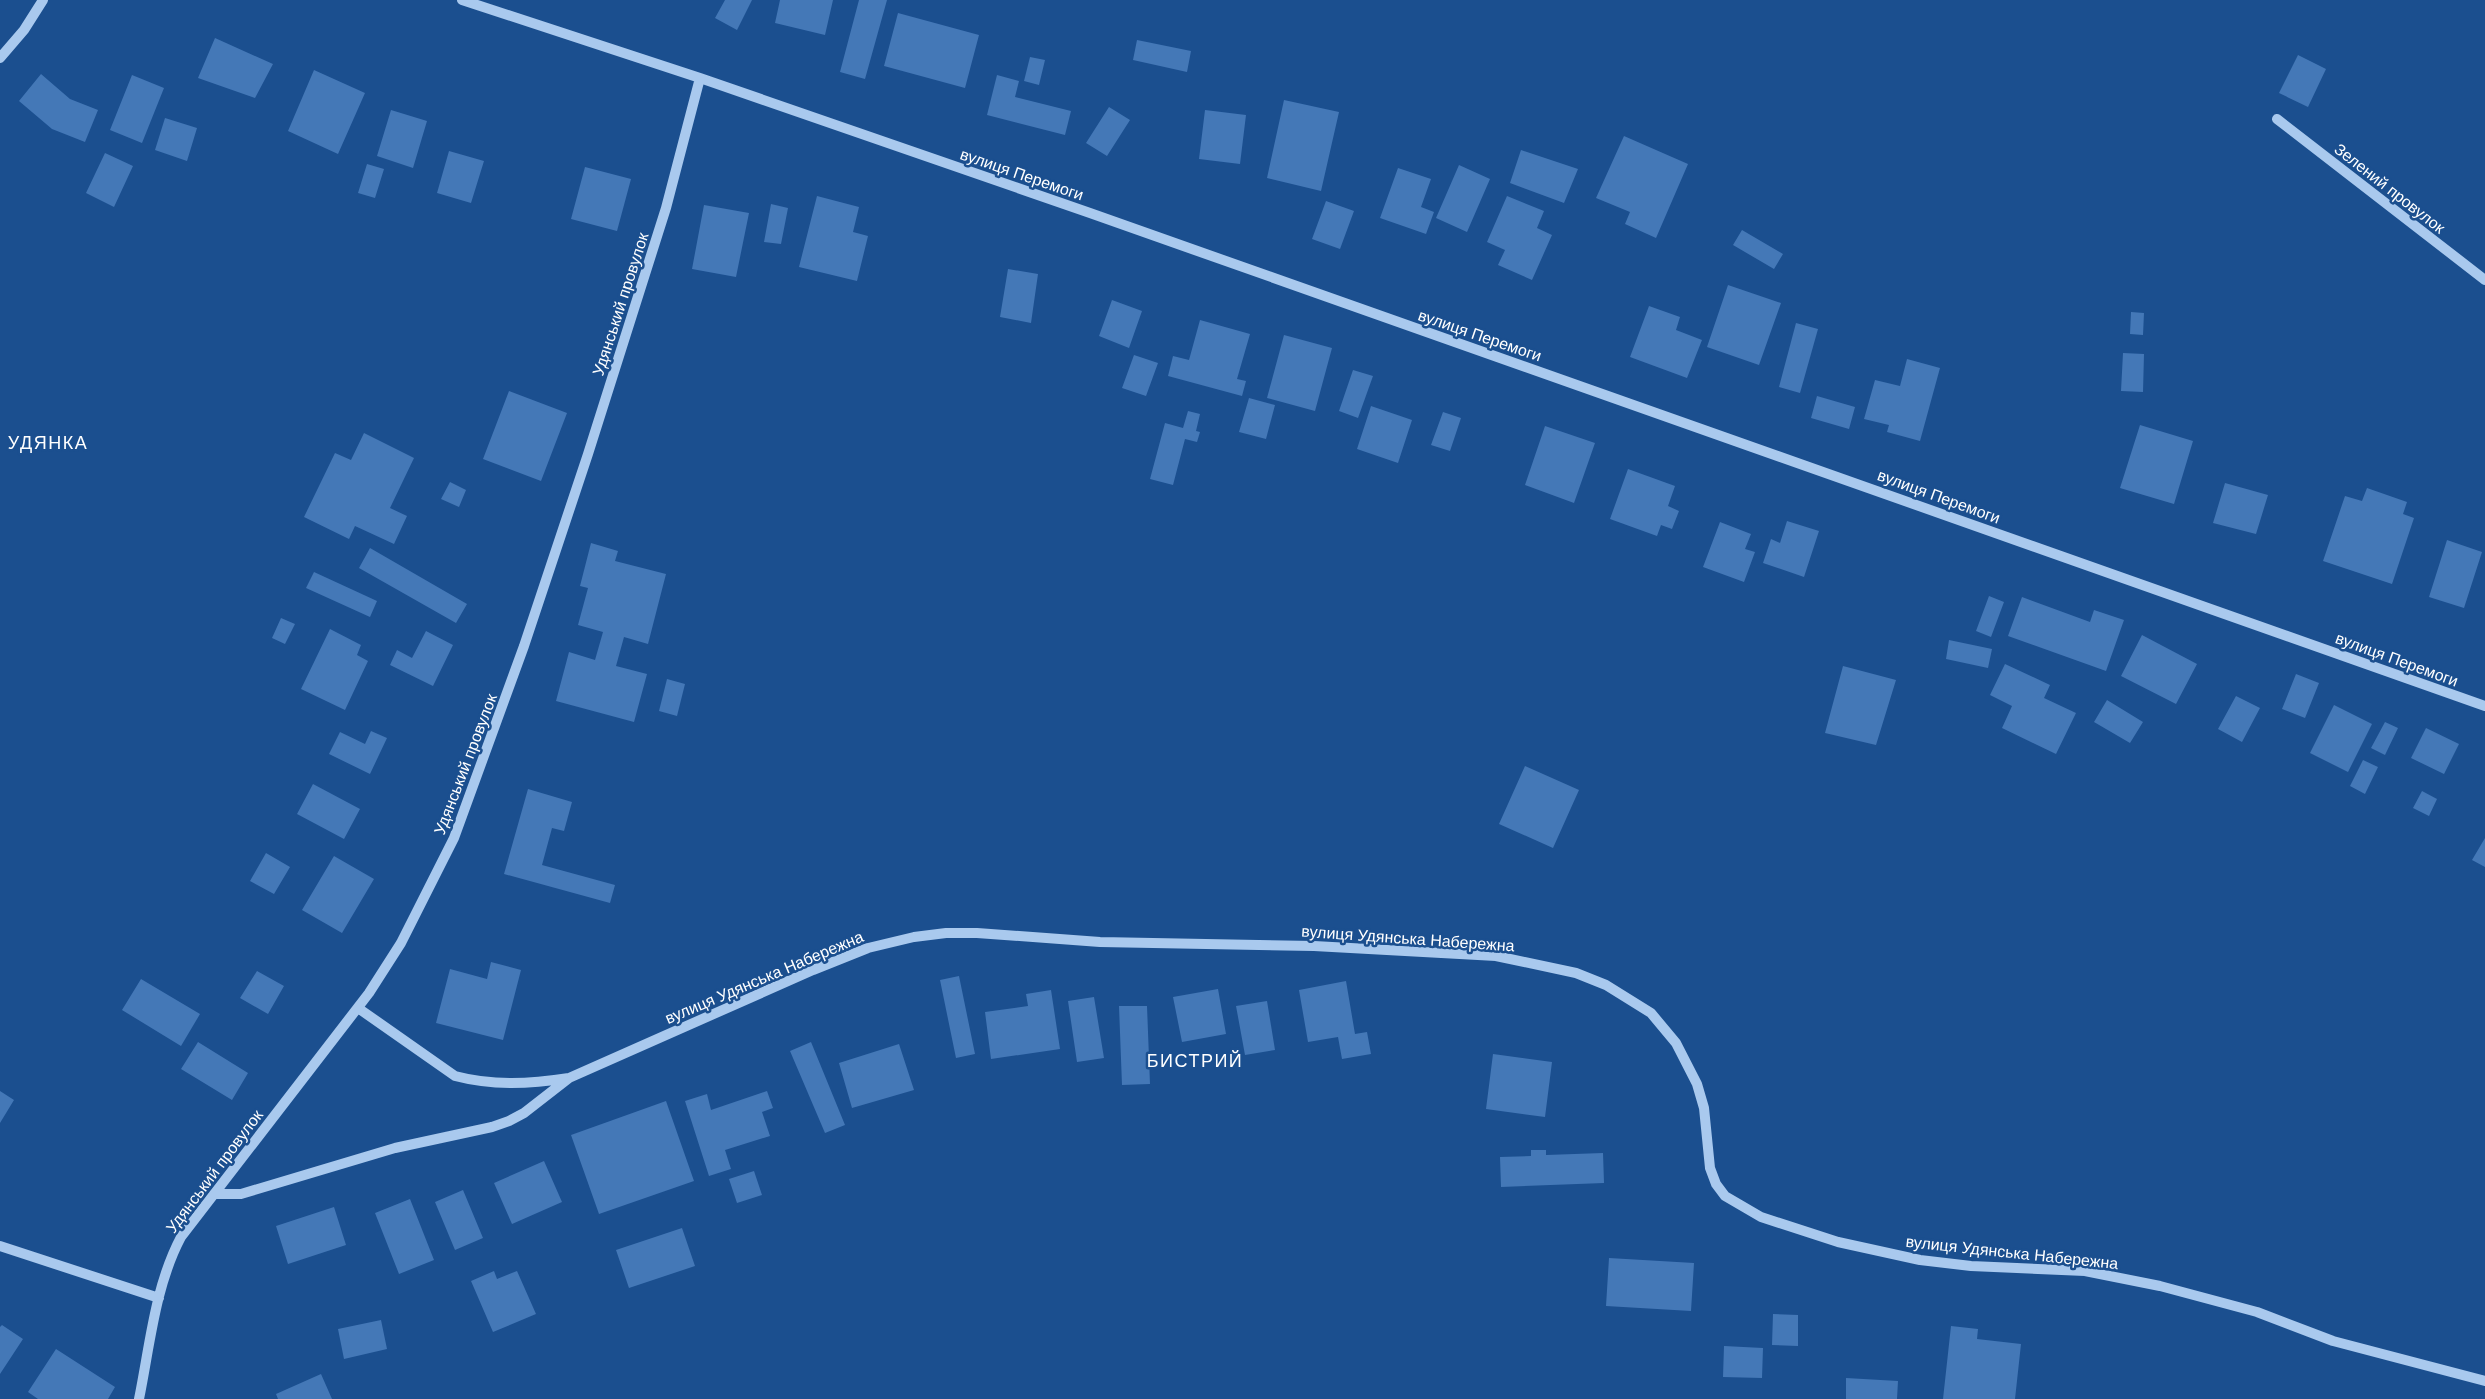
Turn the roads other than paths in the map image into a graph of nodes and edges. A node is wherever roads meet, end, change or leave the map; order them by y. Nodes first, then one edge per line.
1 (43, 0) edge
2 (462, 0) edge
3 (0, 58) edge
4 (700, 78) junction
5 (2277, 119) dead end
6 (2485, 280) edge
7 (2485, 706) edge
8 (358, 1008) junction
9 (569, 1078) junction
10 (214, 1194) junction
11 (0, 1246) edge
12 (159, 1298) junction
13 (2485, 1381) edge
14 (139, 1399) edge

1 - 3 street
2 - 4 street, вулиця Перемоги
4 - 7 street, вулиця Перемоги
4 - 8 street, Удянський провулок
5 - 6 street, Зелений провулок
8 - 9 street
8 - 10 street, Удянський провулок
9 - 10 street, вулиця Удянська Набережна
9 - 13 street, вулиця Удянська Набережна
10 - 12 street, Удянський провулок
11 - 12 street
12 - 14 street, Удянський провулок

